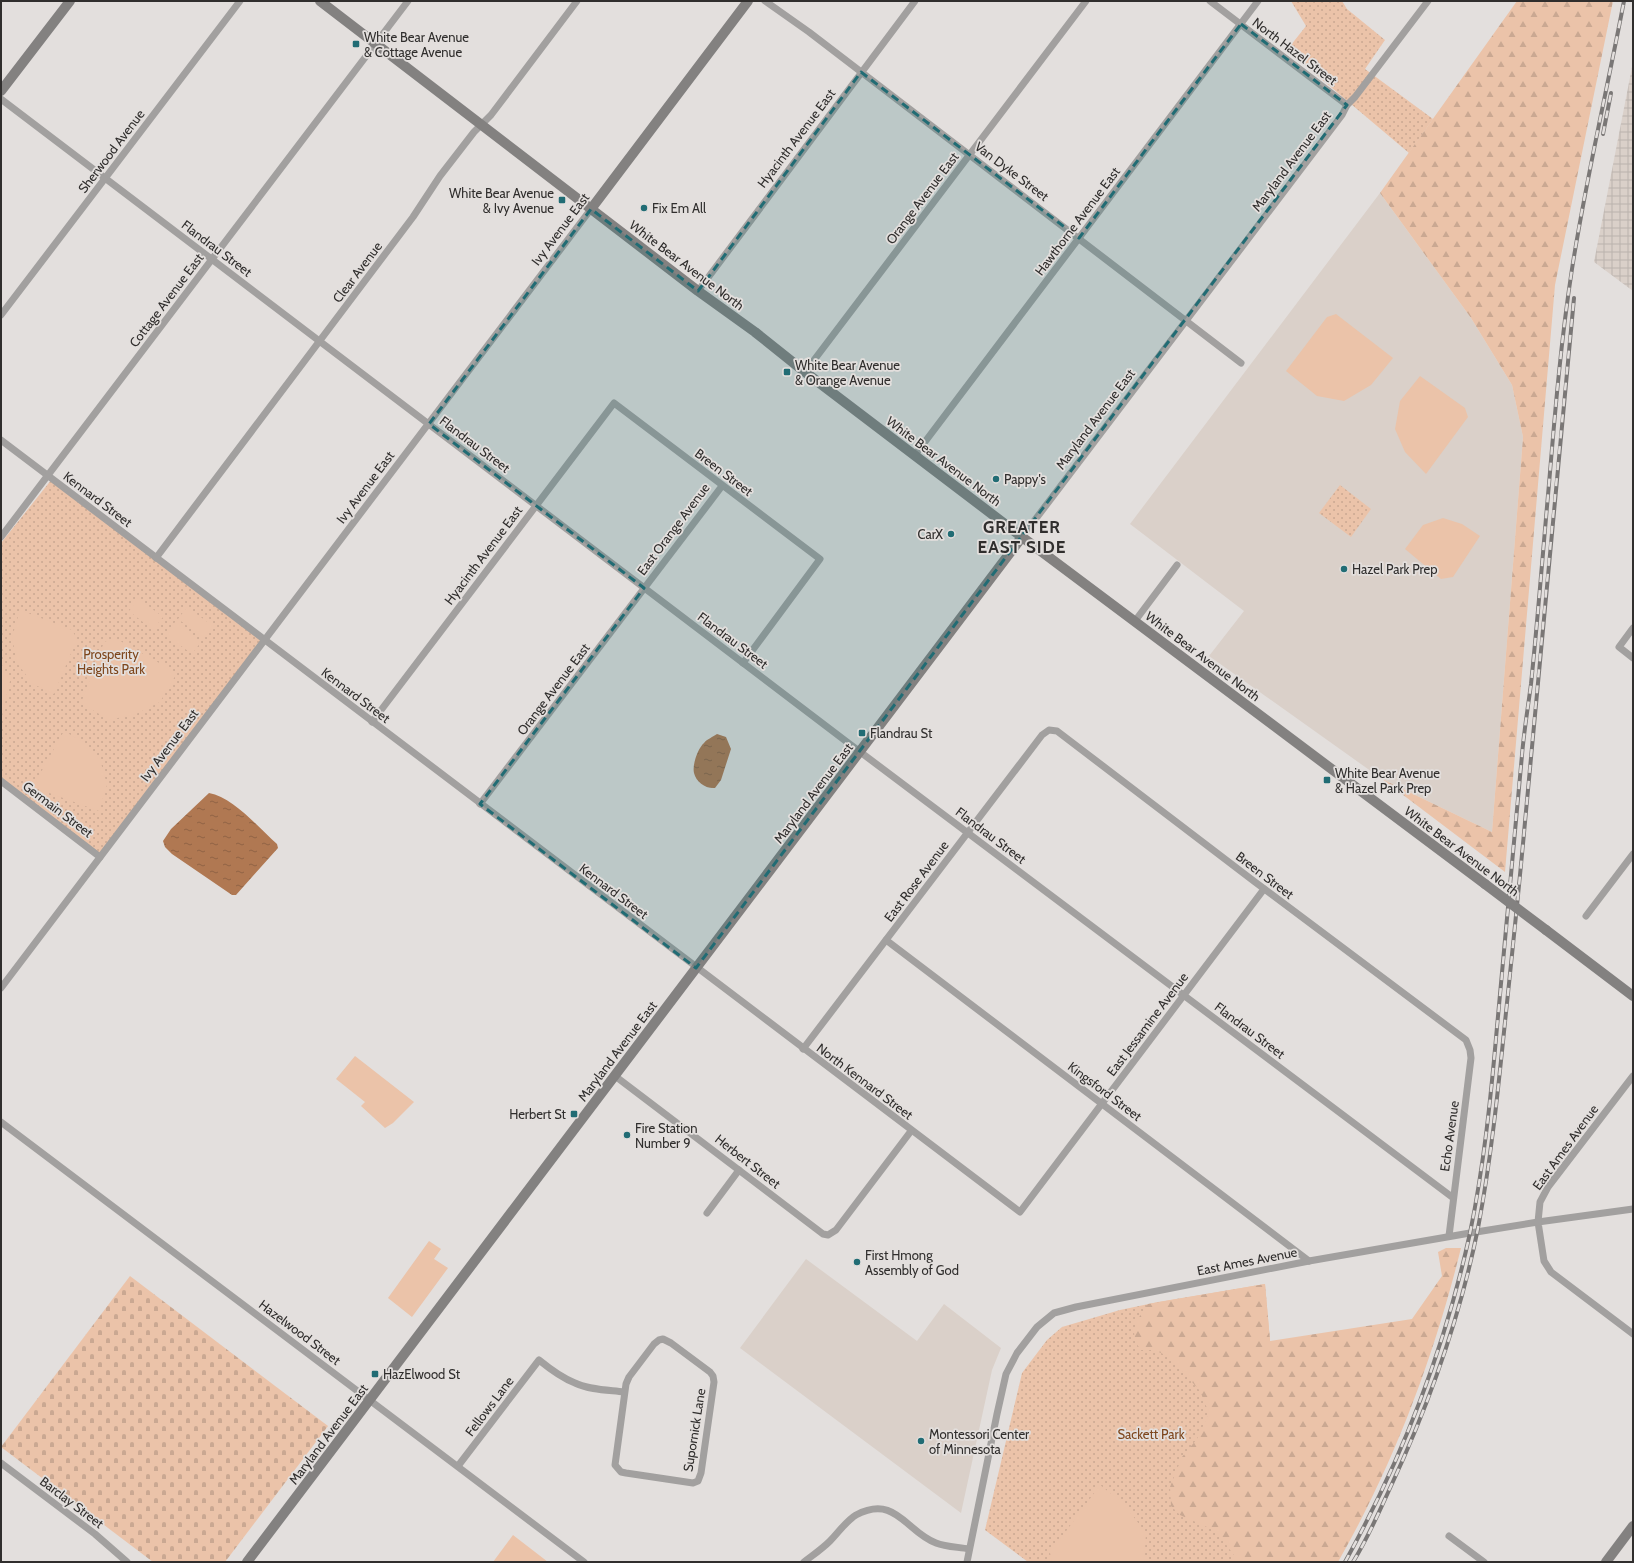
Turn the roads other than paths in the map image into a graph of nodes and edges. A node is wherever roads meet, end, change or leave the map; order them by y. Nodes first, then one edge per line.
1 (70, 1) edge
2 (240, 1) edge
3 (320, 1) edge
4 (408, 1) edge
5 (577, 1) edge
6 (748, 1) edge
7 (766, 1) edge
8 (915, 1) edge
9 (1086, 1) edge
10 (1210, 1) edge
11 (1258, 1) edge
12 (1428, 1) edge
13 (1241, 24) junction
14 (376, 44) junction
15 (861, 72) junction
16 (1, 91) edge
17 (1, 99) edge
18 (1347, 105) junction
19 (481, 125) junction
20 (970, 155) junction
21 (105, 178) junction
22 (591, 209) junction
23 (1079, 238) junction
24 (212, 259) junction
25 (698, 291) junction
26 (1, 315) edge
27 (1186, 320) junction
28 (320, 341) junction
29 (1241, 363) dead end
30 (805, 372) junction
31 (614, 403) joint
32 (429, 424) junction
33 (1, 440) edge
34 (915, 455) junction
35 (47, 476) junction
36 (722, 486) junction
37 (536, 506) junction
38 (1, 537) edge
39 (1022, 537) junction
40 (156, 558) junction
41 (1178, 565) dead end
42 (644, 588) junction
43 (1135, 621) junction
44 (1633, 628) edge
45 (264, 640) junction
46 (1633, 658) edge
47 (744, 663) junction
48 (372, 722) junction
49 (1049, 730) joint
50 (860, 752) junction
51 (1, 781) edge
52 (480, 804) junction
53 (968, 833) junction
54 (1633, 854) edge
55 (100, 857) junction
56 (1264, 889) junction
57 (1586, 916) dead end
58 (886, 940) junction
59 (696, 968) junction
60 (1, 988) edge
61 (1184, 995) junction
62 (1633, 996) edge
63 (1466, 1040) joint
64 (803, 1049) junction
65 (615, 1076) junction
66 (1633, 1076) edge
67 (1102, 1104) junction
68 (1, 1122) edge
69 (911, 1131) junction
70 (740, 1170) junction
71 (1452, 1197) junction
72 (1633, 1209) edge
73 (1020, 1212) joint
74 (707, 1213) dead end
75 (1538, 1222) junction
76 (1448, 1236) junction
77 (1309, 1261) junction
78 (1633, 1334) edge
79 (624, 1392) junction
80 (371, 1400) junction
81 (1, 1463) edge
82 (458, 1466) junction
83 (1633, 1526) edge
84 (1449, 1536) dead end
85 (969, 1549) junction
86 (127, 1562) edge
87 (247, 1562) edge
88 (584, 1562) edge
89 (804, 1562) edge
90 (967, 1562) edge
91 (1484, 1562) edge
92 (1606, 1562) edge

1 - 16 main road
2 - 21 street, Sherwood Avenue
3 - 14 main road, White Bear Avenue North
4 - 14 street, Cottage Avenue East
5 - 19 street, Clear Avenue
6 - 22 main road, Ivy Avenue East
7 - 15 street, Van Dyke Street
8 - 15 street, Hyacinth Avenue East
9 - 20 street, Orange Avenue East
10 - 13 street, North Hazel Street
11 - 13 street, Hawthorne Avenue East
12 - 18 street, Maryland Avenue East
13 - 18 street, North Hazel Street
13 - 23 street, Hawthorne Avenue East
14 - 19 main road, White Bear Avenue North
14 - 24 street, Cottage Avenue East
15 - 20 street, Van Dyke Street
15 - 25 street, Hyacinth Avenue East
17 - 21 street, Flandrau Street
18 - 27 street, Maryland Avenue East
19 - 22 main road, White Bear Avenue North
19 - 28 street, Clear Avenue
20 - 23 street, Van Dyke Street
20 - 30 street, Orange Avenue East
21 - 24 street, Flandrau Street
21 - 26 street, Sherwood Avenue
22 - 25 main road, White Bear Avenue North
22 - 32 street, Ivy Avenue East
23 - 27 street, Van Dyke Street
23 - 34 street, Hawthorne Avenue East
24 - 28 street, Flandrau Street
24 - 35 street, Cottage Avenue East
25 - 30 main road, White Bear Avenue North
27 - 29 street, Van Dyke Street
27 - 39 street, Maryland Avenue East
28 - 32 street, Flandrau Street
28 - 40 street, Clear Avenue
30 - 34 main road, White Bear Avenue North
31 - 36 street, Breen Street
31 - 37 street, Hyacinth Avenue East
32 - 37 street, Flandrau Street
32 - 45 street, Ivy Avenue East
33 - 35 street, Kennard Street
34 - 39 main road, White Bear Avenue North
35 - 38 street, Cottage Avenue East
35 - 40 street, Kennard Street
36 - 42 street, East Orange Avenue
36 - 47 street, Breen Street
37 - 42 street, Flandrau Street
37 - 48 street, Hyacinth Avenue East
39 - 43 main road, White Bear Avenue North
39 - 50 main road, Maryland Avenue East
40 - 45 street, Kennard Street
41 - 43 street
42 - 47 street, Flandrau Street
42 - 52 street, Orange Avenue East
43 - 62 main road, White Bear Avenue North, bridge
44 - 46 street
45 - 48 street, Kennard Street
45 - 55 street, Ivy Avenue East
47 - 50 street, Flandrau Street
48 - 52 street, Kennard Street
49 - 53 street, East Rose Avenue
49 - 56 street, Breen Street
50 - 53 street, Flandrau Street
50 - 59 main road, Maryland Avenue East
51 - 55 street, Germain Street
52 - 59 street, Kennard Street
53 - 58 street, East Rose Avenue
53 - 61 street, Flandrau Street
54 - 57 street
55 - 60 street, Ivy Avenue East
56 - 61 street, East Jessamine Avenue
56 - 63 street, Breen Street
58 - 64 street, East Rose Avenue
58 - 67 street, Kingsford Street
59 - 64 street, North Kennard Street
59 - 65 main road, Maryland Avenue East
61 - 67 street, East Jessamine Avenue
61 - 71 street, Flandrau Street
63 - 71 street, Echo Avenue
64 - 69 street, North Kennard Street
65 - 70 street, Herbert Street
65 - 80 main road, Maryland Avenue East
66 - 75 street, East Ames Avenue
67 - 73 street, East Jessamine Avenue
67 - 77 street, Kingsford Street
68 - 80 street, Hazelwood Street
69 - 70 street, Herbert Street
69 - 73 street, North Kennard Street
70 - 74 street
71 - 76 street, Echo Avenue
72 - 75 street
75 - 76 street, East Ames Avenue
75 - 78 street
76 - 77 street, East Ames Avenue
77 - 85 street, East Ames Avenue
79 - 79 street, Supornick Lane
79 - 82 street, Fellows Lane
80 - 82 street, Hazelwood Street
80 - 87 main road, Maryland Avenue East
81 - 86 street, Barclay Street
82 - 88 street, Hazelwood Street
83 - 92 main road
84 - 91 street
85 - 89 street
85 - 90 street, East Ames Avenue

